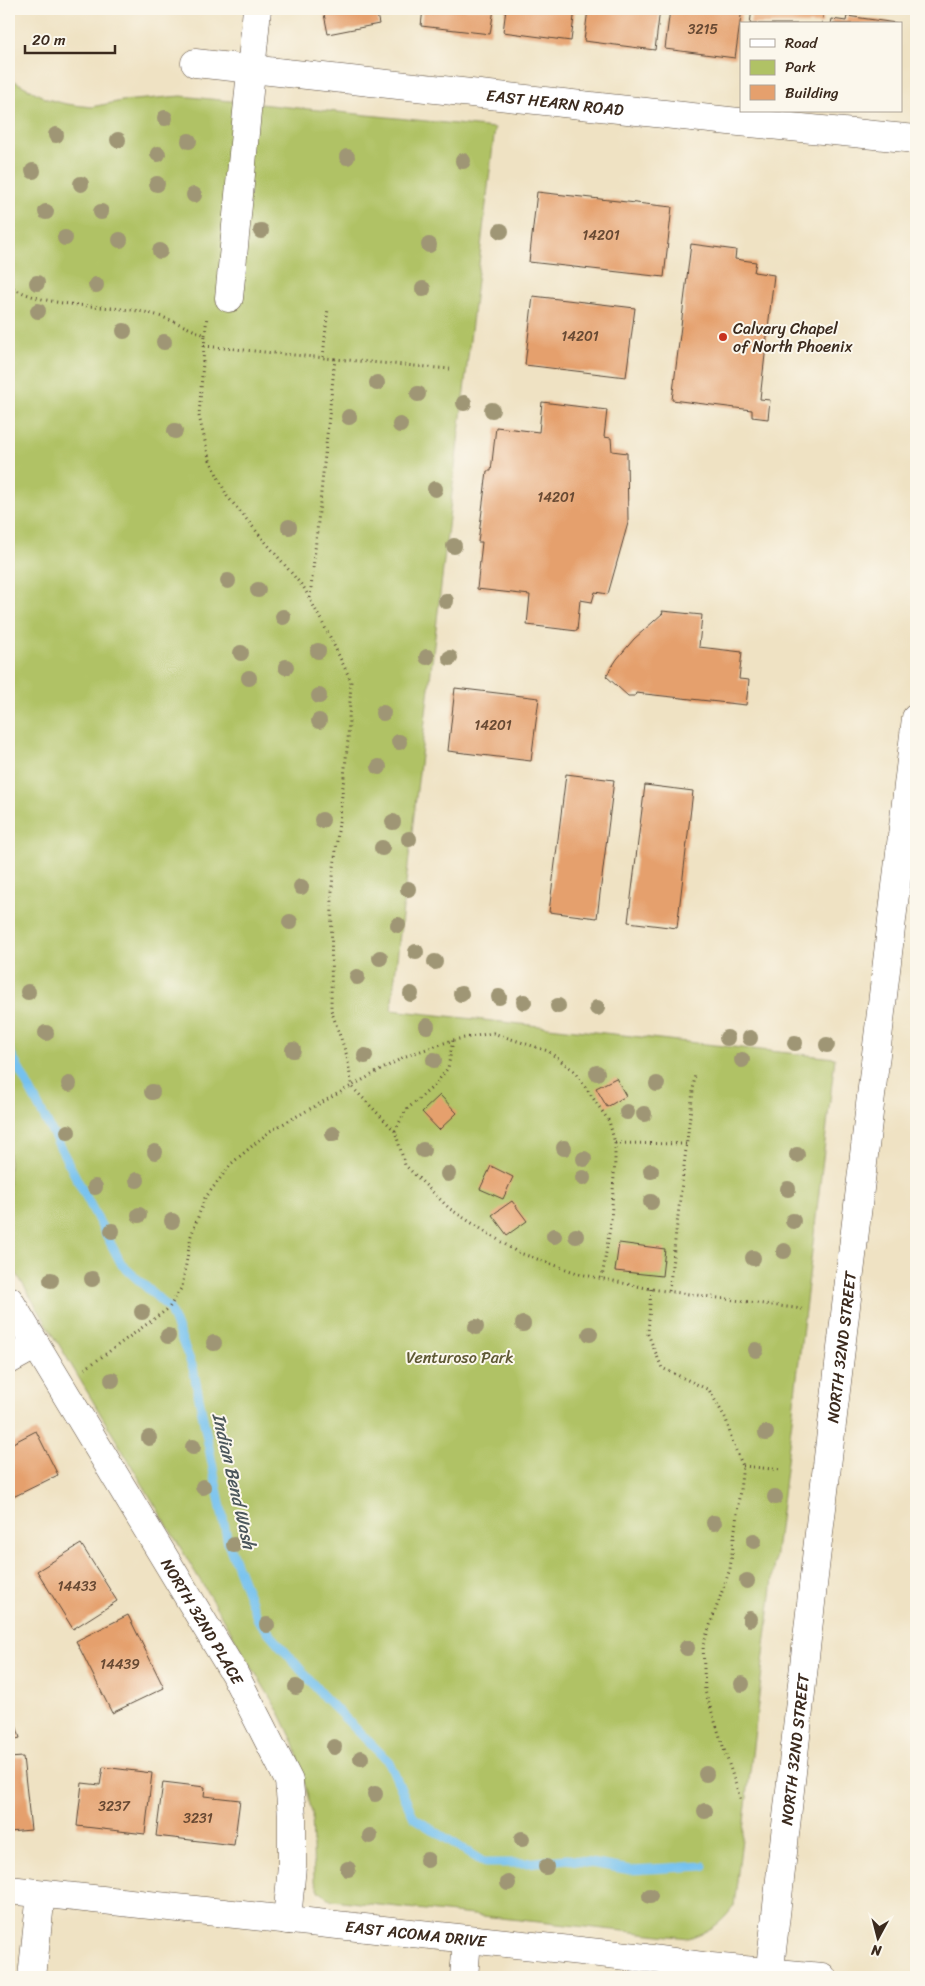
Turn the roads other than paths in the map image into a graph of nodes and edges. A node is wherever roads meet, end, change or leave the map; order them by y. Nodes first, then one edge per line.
1 (257, 9) edge
2 (195, 63) dead end
3 (250, 68) junction
4 (916, 139) edge
5 (229, 298) dead end
6 (916, 718) edge
7 (9, 1300) edge
8 (36, 1345) junction
9 (9, 1360) edge
10 (9, 1890) edge
11 (41, 1894) junction
12 (287, 1920) junction
13 (467, 1940) junction
14 (769, 1975) edge
15 (32, 1977) edge
16 (464, 1977) edge
17 (822, 1977) edge

1 - 3 street
2 - 3 street, EAST HEARN ROAD
3 - 4 street, EAST HEARN ROAD
3 - 5 street
6 - 14 street, NORTH 32ND STREET
7 - 8 street, NORTH 32ND PLACE
8 - 9 street
8 - 12 street, NORTH 32ND PLACE
10 - 11 street, EAST ACOMA DRIVE
11 - 12 street, EAST ACOMA DRIVE
11 - 15 street
12 - 13 street, EAST ACOMA DRIVE
13 - 14 street, EAST ACOMA DRIVE
13 - 16 street
14 - 17 street, EAST ACOMA DRIVE

